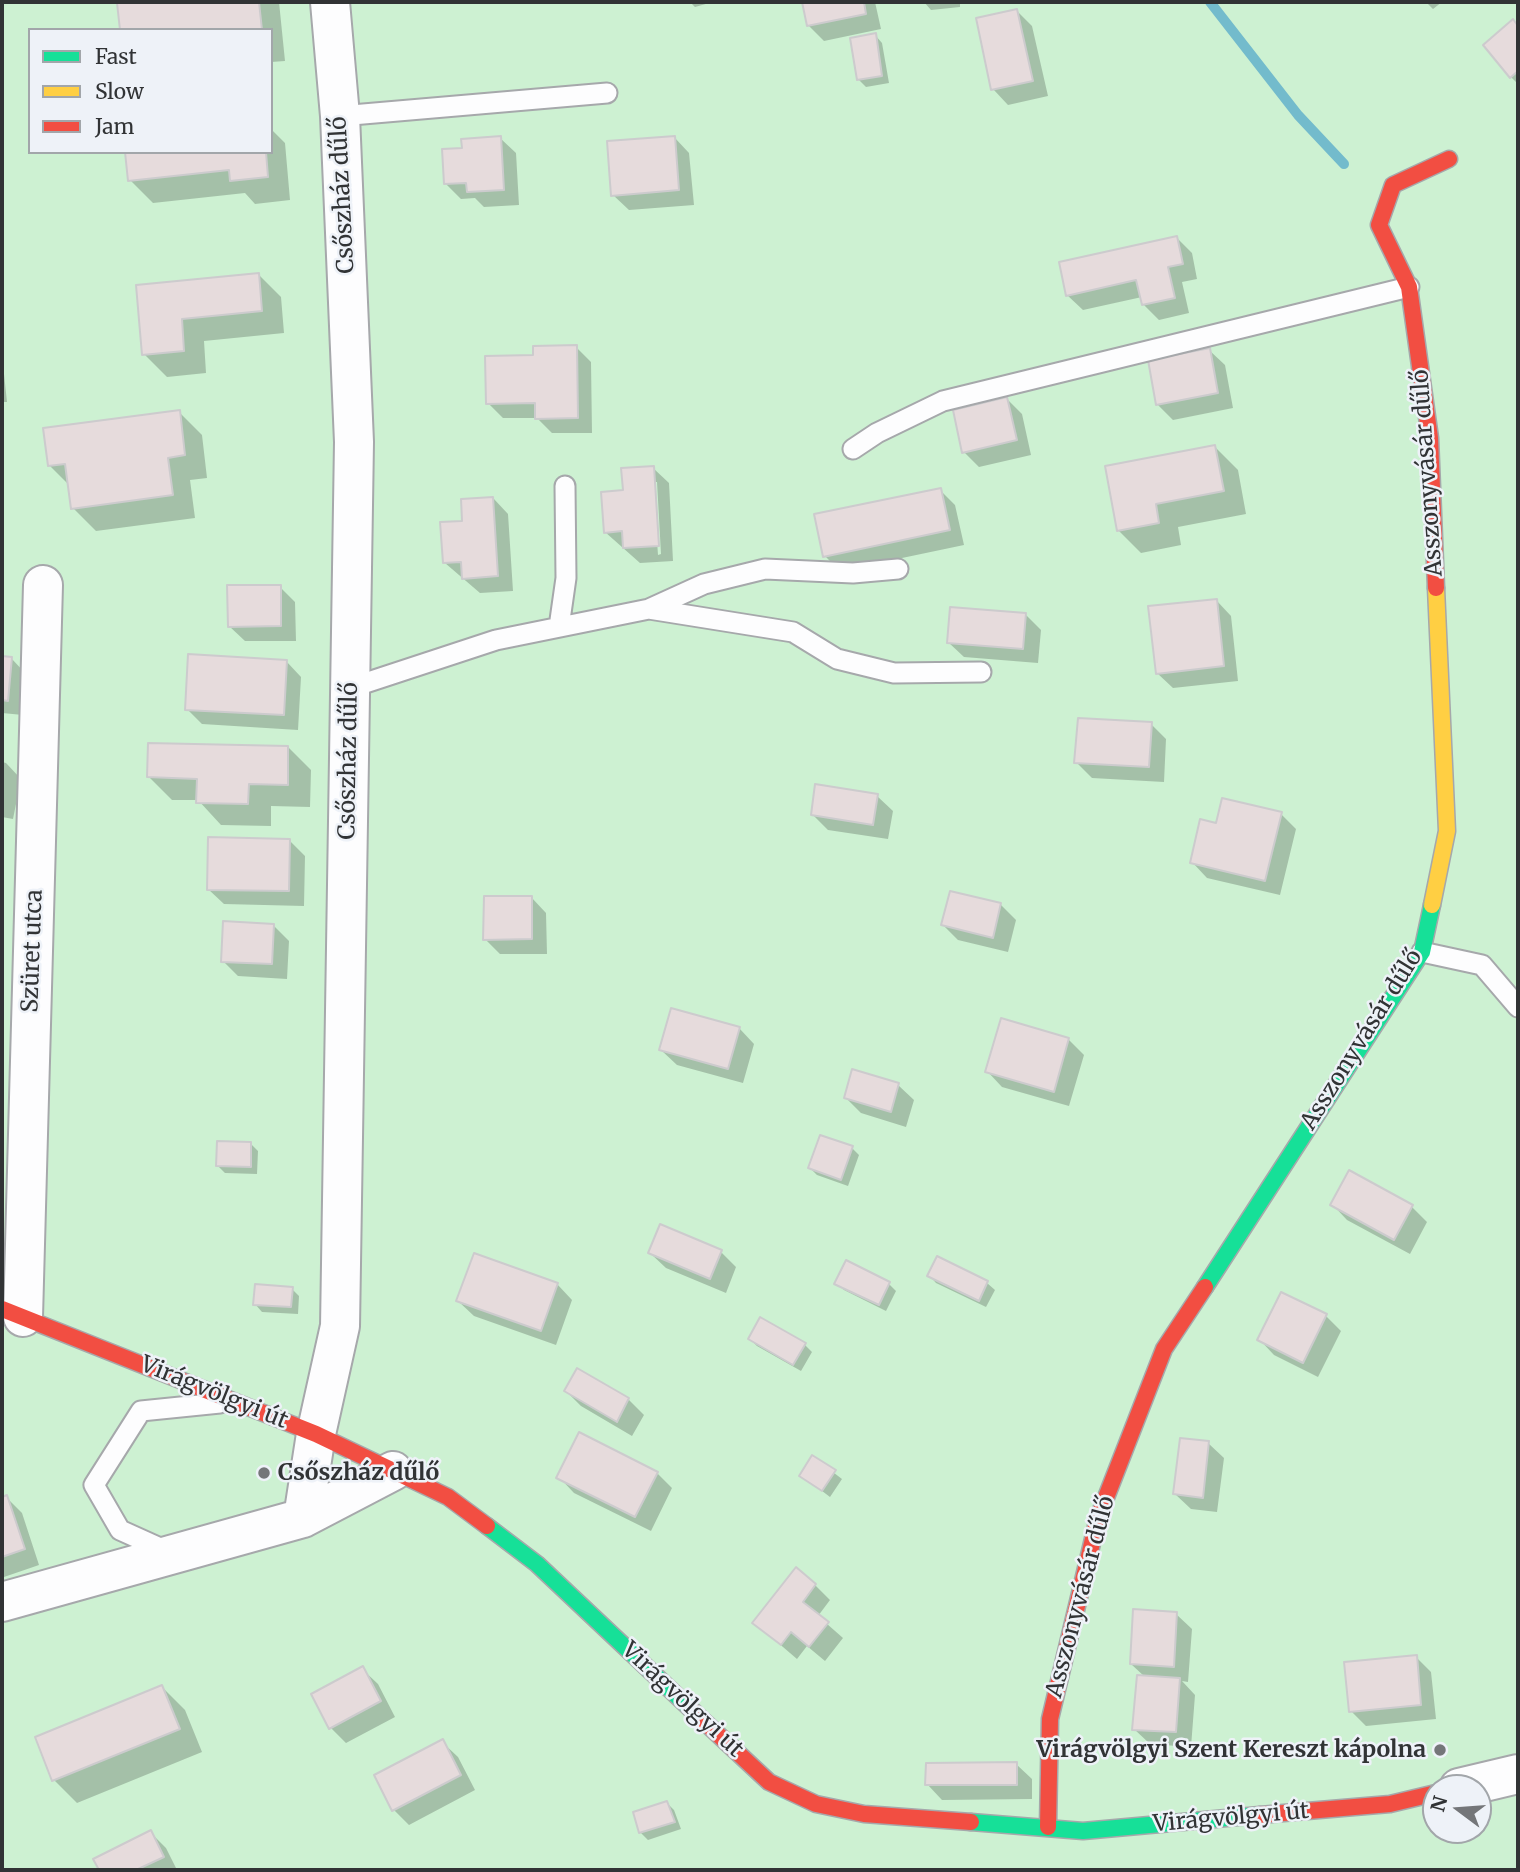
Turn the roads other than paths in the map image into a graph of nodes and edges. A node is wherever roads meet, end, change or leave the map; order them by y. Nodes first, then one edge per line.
1 (330, 2) edge
2 (607, 93) dead end
3 (340, 116) junction
4 (1448, 159) dead end
5 (1409, 287) junction
6 (853, 449) dead end
7 (565, 486) dead end
8 (898, 569) dead end
9 (43, 585) dead end
10 (649, 609) junction
11 (559, 627) junction
12 (981, 672) dead end
13 (350, 688) junction
14 (1422, 952) junction
15 (1518, 1007) edge
16 (13, 1313) edge
17 (234, 1401) junction
18 (316, 1434) junction
19 (393, 1471) junction
20 (303, 1518) junction
21 (173, 1554) junction
22 (2, 1602) edge
23 (1518, 1774) edge
24 (1492, 1780) edge
25 (1422, 1796) edge
26 (1048, 1827) junction

1 - 3 street, Csőszház dűlő
2 - 3 lane
3 - 13 street, Csőszház dűlő
4 - 5 street, Asszonyvásár dűlő
5 - 6 lane
5 - 14 street, Asszonyvásár dűlő
7 - 11 lane
8 - 10 lane
9 - 16 street, Szüret utca
10 - 11 lane
10 - 12 lane
11 - 13 lane
13 - 18 street, Csőszház dűlő
14 - 15 lane
14 - 26 street, Asszonyvásár dűlő
16 - 17 street, Virágvölgyi út
17 - 18 street, Virágvölgyi út
17 - 21 lane
18 - 19 street, Virágvölgyi út
18 - 20 street, Csőszház dűlő
19 - 20 street
19 - 26 street, Virágvölgyi út
20 - 21 street
21 - 22 street
23 - 24 street
25 - 26 street, Virágvölgyi út

